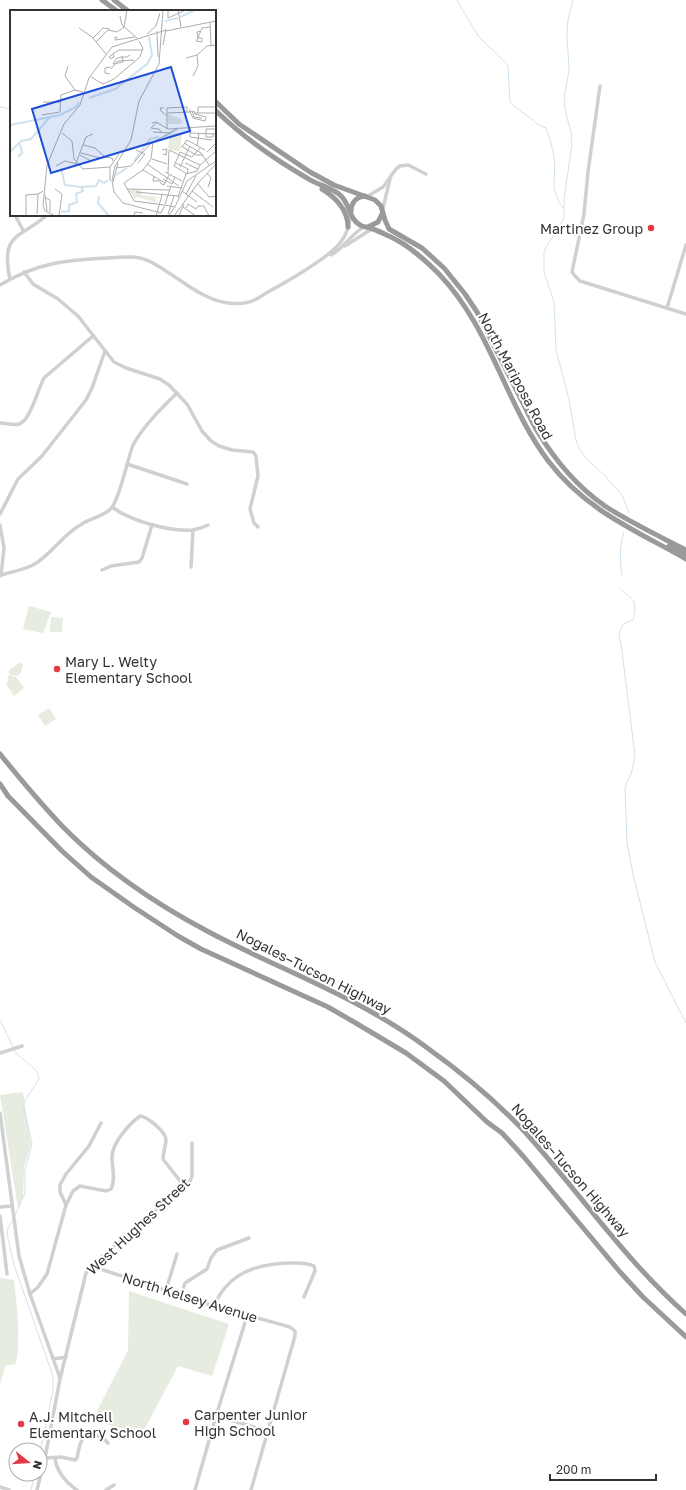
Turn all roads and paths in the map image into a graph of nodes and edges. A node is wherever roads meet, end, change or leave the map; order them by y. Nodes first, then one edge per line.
1 (102, 0) edge
2 (114, 0) edge
3 (116, 10) edge
4 (127, 10) edge
5 (600, 86) dead end
6 (216, 102) edge
7 (216, 111) edge
8 (426, 174) dead end
9 (391, 176) junction
10 (306, 178) junction
11 (367, 196) junction
12 (382, 211) junction
13 (351, 214) junction
14 (16, 216) edge
15 (46, 216) edge
16 (348, 227) junction
17 (366, 227) junction
18 (23, 230) junction
19 (374, 230) junction
20 (686, 245) edge
21 (337, 251) junction
22 (326, 257) junction
23 (24, 272) junction
24 (442, 277) junction
25 (452, 278) junction
26 (10, 279) junction
27 (0, 285) edge
28 (667, 308) junction
29 (686, 314) edge
30 (472, 318) junction
31 (483, 321) junction
32 (93, 336) junction
33 (105, 351) junction
34 (501, 376) junction
35 (511, 379) junction
36 (177, 393) junction
37 (0, 423) edge
38 (127, 464) junction
39 (188, 484) dead end
40 (112, 507) junction
41 (0, 514) edge
42 (0, 525) edge
43 (152, 525) junction
44 (208, 525) dead end
45 (258, 528) dead end
46 (194, 530) junction
47 (641, 531) junction
48 (686, 550) edge
49 (686, 554) edge
50 (686, 559) edge
51 (191, 566) dead end
52 (102, 570) dead end
53 (0, 576) edge
54 (0, 753) edge
55 (0, 784) edge
56 (0, 790) edge
57 (8, 796) junction
58 (22, 1046) dead end
59 (0, 1053) edge
60 (0, 1113) edge
61 (101, 1123) dead end
62 (2, 1137) edge
63 (192, 1143) dead end
64 (184, 1186) junction
65 (66, 1205) junction
66 (11, 1206) junction
67 (0, 1207) edge
68 (0, 1216) edge
69 (0, 1219) edge
70 (249, 1238) dead end
71 (1, 1243) edge
72 (177, 1254) dead end
73 (92, 1266) junction
74 (7, 1274) dead end
75 (166, 1290) junction
76 (30, 1294) junction
77 (180, 1295) junction
78 (304, 1297) dead end
79 (214, 1306) junction
80 (686, 1314) edge
81 (247, 1316) junction
82 (686, 1337) edge
83 (66, 1357) junction
84 (53, 1359) junction
85 (60, 1379) junction
86 (216, 1416) junction
87 (268, 1431) junction
88 (48, 1442) edge
89 (108, 1443) dead end
90 (48, 1458) edge
91 (55, 1458) junction
92 (114, 1485) dead end
93 (0, 1487) edge
94 (9, 1490) edge
95 (77, 1490) edge
96 (106, 1490) edge
97 (195, 1490) edge
98 (251, 1490) edge

1 - 3 highway
2 - 4 highway
5 - 28 street
6 - 11 highway, North Mariposa Road
7 - 10 highway, North Mariposa Road
8 - 9 street
9 - 11 street
9 - 12 street
10 - 13 highway, North Mariposa Road
10 - 16 highway
11 - 12 highway, North Mariposa Road
11 - 13 highway
12 - 17 highway
12 - 25 highway, North Mariposa Road
13 - 16 street
13 - 17 highway, North Mariposa Road
14 - 18 street
15 - 18 street
16 - 22 street
17 - 19 highway, North Mariposa Road
17 - 21 street
18 - 26 street
19 - 21 street
19 - 24 highway, North Mariposa Road
20 - 28 street
21 - 22 street
22 - 23 street
23 - 26 street
23 - 32 street
24 - 25 highway
24 - 30 highway, North Mariposa Road
25 - 31 highway, North Mariposa Road
26 - 27 street
28 - 29 street
30 - 31 highway
30 - 34 highway, North Mariposa Road
31 - 35 highway, North Mariposa Road
32 - 33 street
32 - 37 street
33 - 36 street
33 - 41 street
34 - 35 highway
34 - 47 highway, North Mariposa Road
35 - 47 highway, North Mariposa Road
36 - 38 street
36 - 45 street
38 - 39 street
38 - 40 street
40 - 43 street
40 - 53 street
42 - 53 street
43 - 46 street
43 - 52 street
44 - 46 street
46 - 51 street
47 - 48 highway, North Mariposa Road
47 - 49 highway
47 - 50 highway, North Mariposa Road
54 - 80 highway, Nogales–Tucson Highway
55 - 57 highway, Nogales–Tucson Highway
56 - 57 highway
57 - 82 highway, Nogales–Tucson Highway
58 - 59 street
60 - 62 street
61 - 65 street
62 - 66 street
63 - 64 street, West Hughes Street
64 - 65 street
64 - 73 street, West Hughes Street
65 - 76 street
66 - 67 street
66 - 76 street
68 - 69 street
69 - 71 street
70 - 77 street
71 - 74 street
72 - 75 street
73 - 75 street, North Kelsey Avenue
73 - 83 street, West Hughes Street
75 - 77 street, North Kelsey Avenue
76 - 84 street
77 - 79 street, North Kelsey Avenue
78 - 79 street
79 - 81 street, North Kelsey Avenue
81 - 86 street
81 - 87 street, North Kelsey Avenue
83 - 84 street
83 - 85 street, West Hughes Street
84 - 85 street
85 - 88 street, West Hughes Street
86 - 87 street
86 - 97 street
87 - 98 street
89 - 91 street
90 - 91 street
91 - 95 street
92 - 96 street
93 - 94 street

